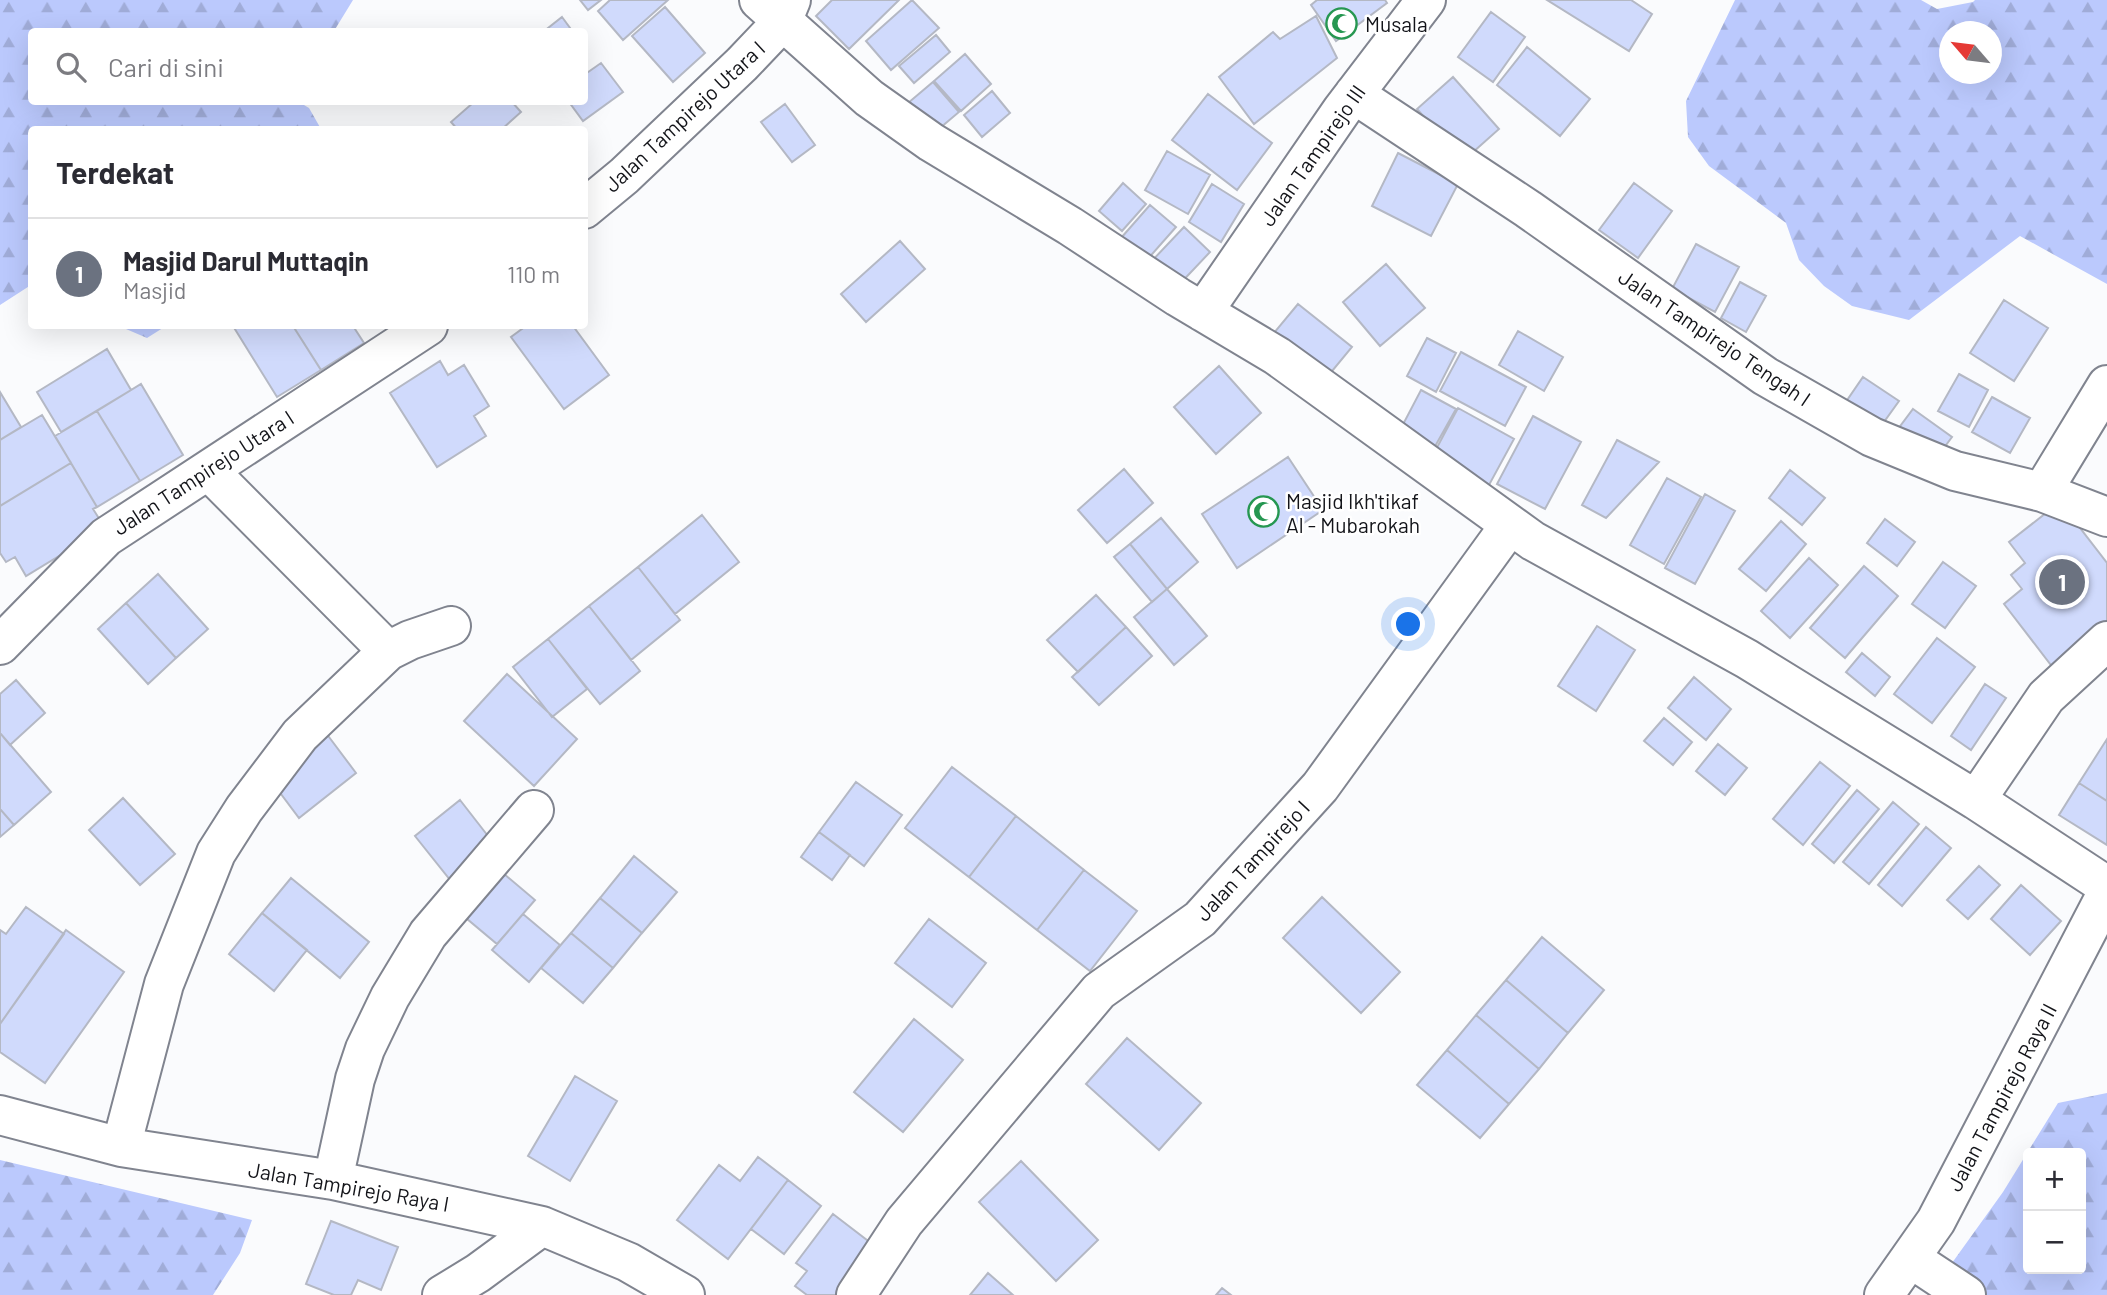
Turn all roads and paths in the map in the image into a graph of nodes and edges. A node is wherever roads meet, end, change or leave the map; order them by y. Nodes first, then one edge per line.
1 (1426, 0) edge
2 (778, 7) edge
3 (1354, 94) junction
4 (588, 206) edge
5 (1203, 312) junction
6 (423, 329) edge
7 (2107, 385) edge
8 (209, 471) junction
9 (2042, 492) junction
10 (2107, 517) edge
11 (1510, 524) junction
12 (452, 626) dead end
13 (2107, 641) edge
14 (0, 645) edge
15 (388, 651) junction
16 (1976, 800) junction
17 (534, 810) dead end
18 (2107, 886) edge
19 (2107, 893) edge
20 (0, 1115) edge
21 (121, 1147) junction
22 (333, 1180) junction
23 (542, 1226) junction
24 (1910, 1258) junction
25 (442, 1295) edge
26 (685, 1295) edge
27 (856, 1295) edge
28 (1884, 1295) edge
29 (1966, 1295) edge

1 - 3 street, Jalan Tampirejo III
2 - 4 street, Jalan Tampirejo Utara I
2 - 5 street
3 - 5 street, Jalan Tampirejo III
3 - 9 street, Jalan Tampirejo Tengah I
5 - 11 street
6 - 8 street, Jalan Tampirejo Utara I
7 - 9 street
8 - 14 street, Jalan Tampirejo Utara I
8 - 15 street
9 - 10 street, Jalan Tampirejo Tengah I
11 - 16 street
11 - 27 street, Jalan Tampirejo I
12 - 15 street
13 - 16 street
15 - 21 street
16 - 18 street
17 - 22 street
19 - 24 street, Jalan Tampirejo Raya II
20 - 21 street, Jalan Tampirejo Raya I
21 - 22 street, Jalan Tampirejo Raya I
22 - 23 street, Jalan Tampirejo Raya I
23 - 25 street
23 - 26 street, Jalan Tampirejo Raya I
24 - 28 street, Jalan Tampirejo Raya II
24 - 29 street

